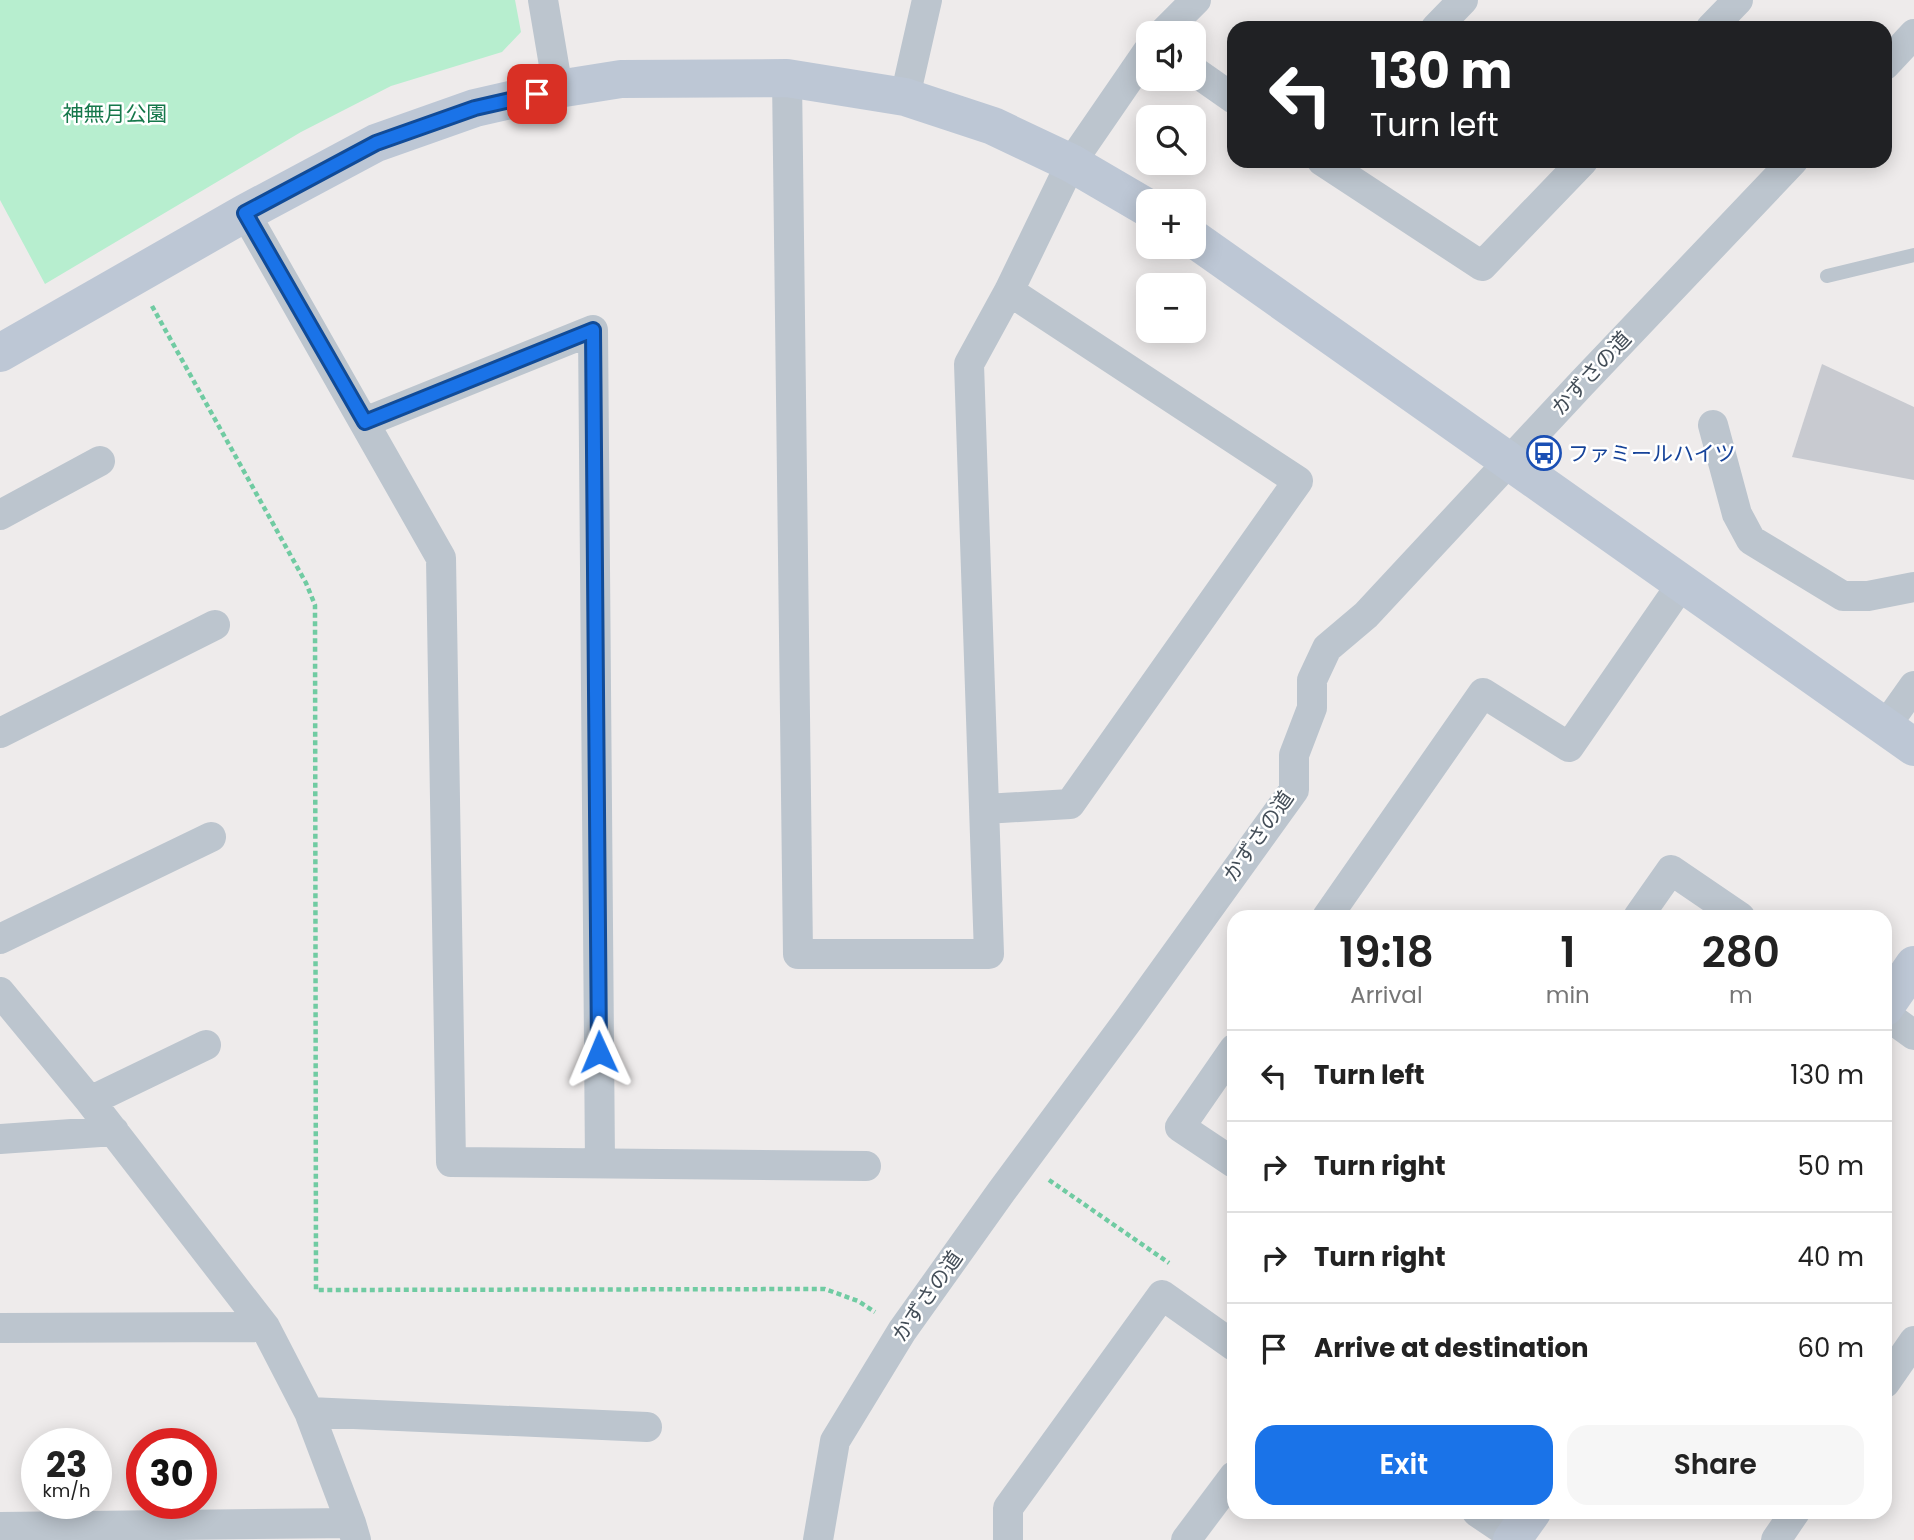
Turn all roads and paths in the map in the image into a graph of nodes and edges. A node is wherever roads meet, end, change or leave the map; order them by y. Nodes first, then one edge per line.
1 (543, 0) edge
2 (927, 0) edge
3 (1196, 0) edge
4 (1463, 0) edge
5 (1738, 0) edge
6 (1175, 21) edge
7 (1443, 21) edge
8 (1718, 21) edge
9 (1914, 34) edge
10 (1892, 58) edge
11 (1136, 68) edge
12 (787, 78) junction
13 (1206, 79) edge
14 (558, 89) junction
15 (1227, 94) edge
16 (905, 97) junction
17 (1071, 163) junction
18 (1333, 168) edge
19 (1576, 168) edge
20 (1786, 168) edge
21 (1136, 201) edge
22 (245, 213) junction
23 (1206, 247) edge
24 (1914, 255) edge
25 (135, 275) junction
26 (1827, 276) dead end
27 (1009, 291) junction
28 (3, 345) edge
29 (365, 422) junction
30 (1713, 425) dead end
31 (100, 461) dead end
32 (0, 515) edge
33 (1683, 582) junction
34 (1914, 587) edge
35 (215, 625) dead end
36 (1914, 686) edge
37 (0, 733) edge
38 (1899, 737) edge
39 (985, 808) junction
40 (211, 837) dead end
41 (1332, 910) edge
42 (1643, 910) edge
43 (1730, 910) edge
44 (0, 939) edge
45 (1914, 965) edge
46 (0, 992) edge
47 (1892, 997) edge
48 (1892, 1019) edge
49 (1914, 1035) edge
50 (206, 1045) dead end
51 (1227, 1059) edge
52 (90, 1101) junction
53 (114, 1131) junction
54 (0, 1139) edge
55 (1227, 1158) edge
56 (1023, 1162) junction
57 (600, 1163) junction
58 (866, 1166) dead end
59 (1178, 1269) dead end
60 (265, 1326) junction
61 (0, 1328) edge
62 (902, 1331) junction
63 (1227, 1341) edge
64 (1914, 1341) edge
65 (1892, 1373) edge
66 (309, 1412) junction
67 (647, 1427) dead end
68 (1227, 1485) edge
69 (1493, 1519) edge
70 (1790, 1519) edge
71 (0, 1527) edge
72 (1519, 1530) edge
73 (353, 1531) edge
74 (818, 1540) edge
75 (1008, 1540) edge
76 (1186, 1540) edge
77 (1776, 1540) edge

1 - 14 street
2 - 16 street
3 - 6 street
4 - 7 street
5 - 8 street
9 - 10 street
11 - 17 street
12 - 14 street
12 - 16 street
12 - 39 street
13 - 15 street
14 - 22 street
16 - 17 street
17 - 21 street
17 - 27 street
18 - 19 street
20 - 56 street, かずさの道
22 - 25 street
22 - 29 street
23 - 33 street
24 - 26 lane
25 - 28 street
25 - 62 path
27 - 39 street
27 - 39 street
29 - 57 street
29 - 57 street
30 - 34 street
31 - 32 street
33 - 38 street
33 - 41 street
35 - 37 street
36 - 38 street
40 - 44 street
42 - 43 street
45 - 47 street
46 - 52 street
48 - 49 street
50 - 52 street
51 - 55 street
52 - 53 street
53 - 54 street
53 - 60 street
56 - 59 path
56 - 62 street, かずさの道
57 - 58 street
60 - 61 street
60 - 66 street
62 - 74 street, かずさの道
63 - 75 street
64 - 65 street
66 - 67 street
66 - 73 street
68 - 76 street
69 - 72 street
70 - 77 street
71 - 73 street

